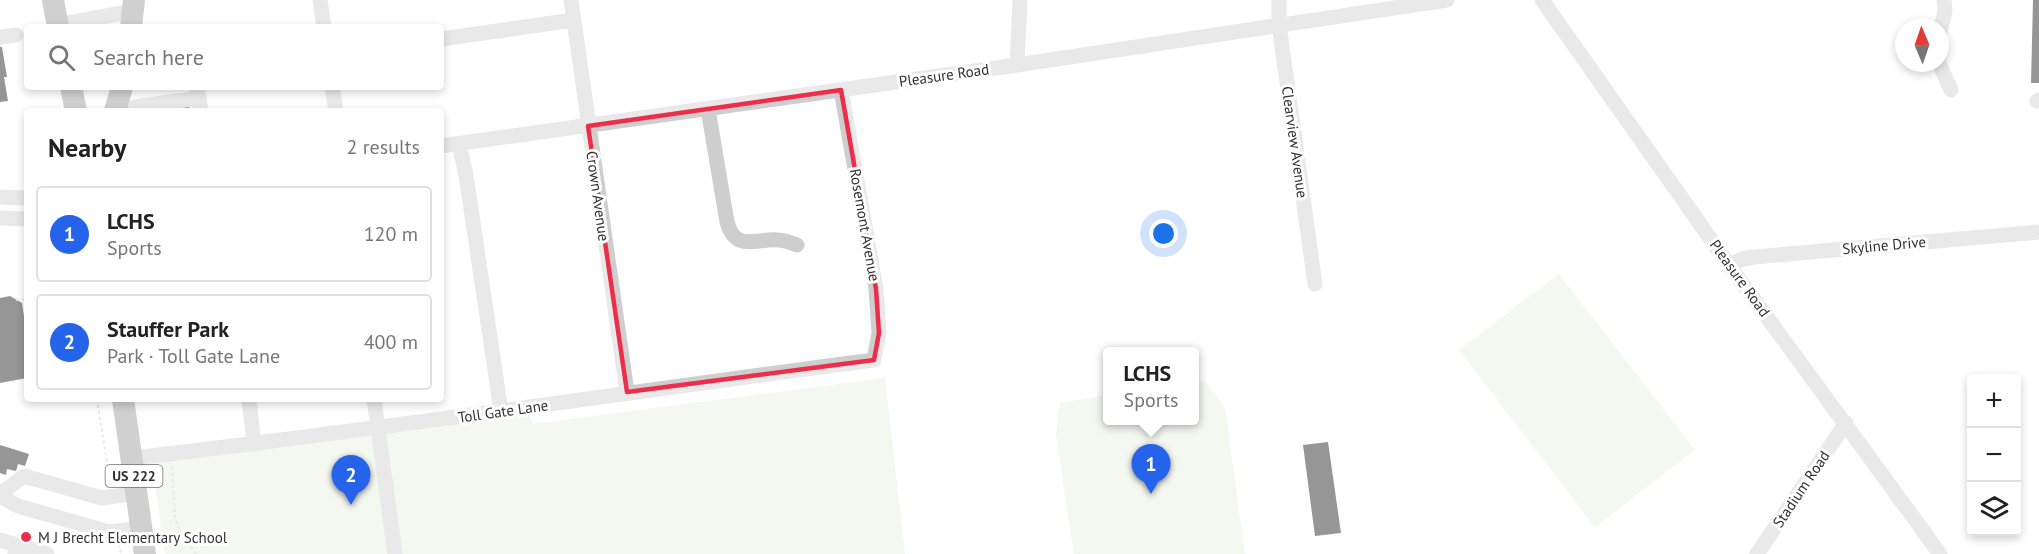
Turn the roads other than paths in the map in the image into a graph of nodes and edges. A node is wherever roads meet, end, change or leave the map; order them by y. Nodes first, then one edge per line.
1 (52, 0) edge
2 (320, 0) edge
3 (570, 0) edge
4 (1020, 0) edge
5 (1279, 0) edge
6 (1447, 0) edge
7 (1542, 0) edge
8 (1944, 0) edge
9 (133, 13) edge
10 (1943, 18) edge
11 (573, 20) junction
12 (57, 24) edge
13 (69, 24) edge
14 (324, 24) edge
15 (1279, 25) junction
16 (16, 35) dead end
17 (0, 37) edge
18 (444, 39) edge
19 (1017, 65) junction
20 (1943, 72) edge
21 (72, 90) edge
22 (332, 90) edge
23 (842, 90) junction
24 (1951, 90) dead end
25 (199, 99) edge
26 (127, 103) edge
27 (75, 108) edge
28 (336, 108) edge
29 (708, 109) junction
30 (588, 126) junction
31 (459, 144) junction
32 (444, 146) edge
33 (0, 197) edge
34 (24, 198) edge
35 (2, 218) edge
36 (24, 219) edge
37 (2039, 232) edge
38 (797, 245) dead end
39 (1729, 265) junction
40 (1315, 284) dead end
41 (874, 360) joint
42 (627, 393) junction
43 (123, 402) edge
44 (249, 402) edge
45 (374, 402) edge
46 (501, 411) junction
47 (1846, 423) junction
48 (378, 429) junction
49 (254, 444) junction
50 (132, 458) junction
51 (137, 494) junction
52 (0, 495) edge
53 (142, 528) junction
54 (0, 540) edge
55 (16, 550) edge
56 (47, 554) edge
57 (145, 554) edge
58 (395, 554) edge
59 (1757, 554) edge
60 (1940, 554) edge

1 - 12 highway
2 - 14 street
3 - 11 street, Crown Avenue
4 - 19 street
5 - 15 street, Clearview Avenue
6 - 15 street, Pleasure Road
7 - 39 street, Pleasure Road
8 - 10 street
9 - 13 street
11 - 18 street
11 - 30 street, Crown Avenue
15 - 19 street, Pleasure Road
15 - 40 street, Clearview Avenue
16 - 17 street
19 - 23 street, Pleasure Road
20 - 24 street
21 - 27 highway
22 - 28 street
23 - 29 street, Pleasure Road
23 - 41 street, Rosemont Avenue
25 - 26 street
29 - 30 street, Pleasure Road
29 - 38 street
30 - 31 street, Pleasure Road
30 - 42 street, Crown Avenue
31 - 32 street, Pleasure Road
31 - 46 street
33 - 34 street
35 - 36 street
37 - 39 street, Skyline Drive
39 - 47 street, Pleasure Road
41 - 42 street, Toll Gate Lane
42 - 46 street, Toll Gate Lane
43 - 50 highway, US 222
44 - 49 street
45 - 48 street
46 - 48 street, Toll Gate Lane
47 - 59 street, Stadium Road
47 - 60 street, Pleasure Road
48 - 49 street, Toll Gate Lane
48 - 58 street
49 - 50 street, Toll Gate Lane
50 - 51 highway, US 222
51 - 52 street
51 - 53 highway, US 222
52 - 53 street
53 - 57 highway, US 222
54 - 55 street
55 - 56 street

